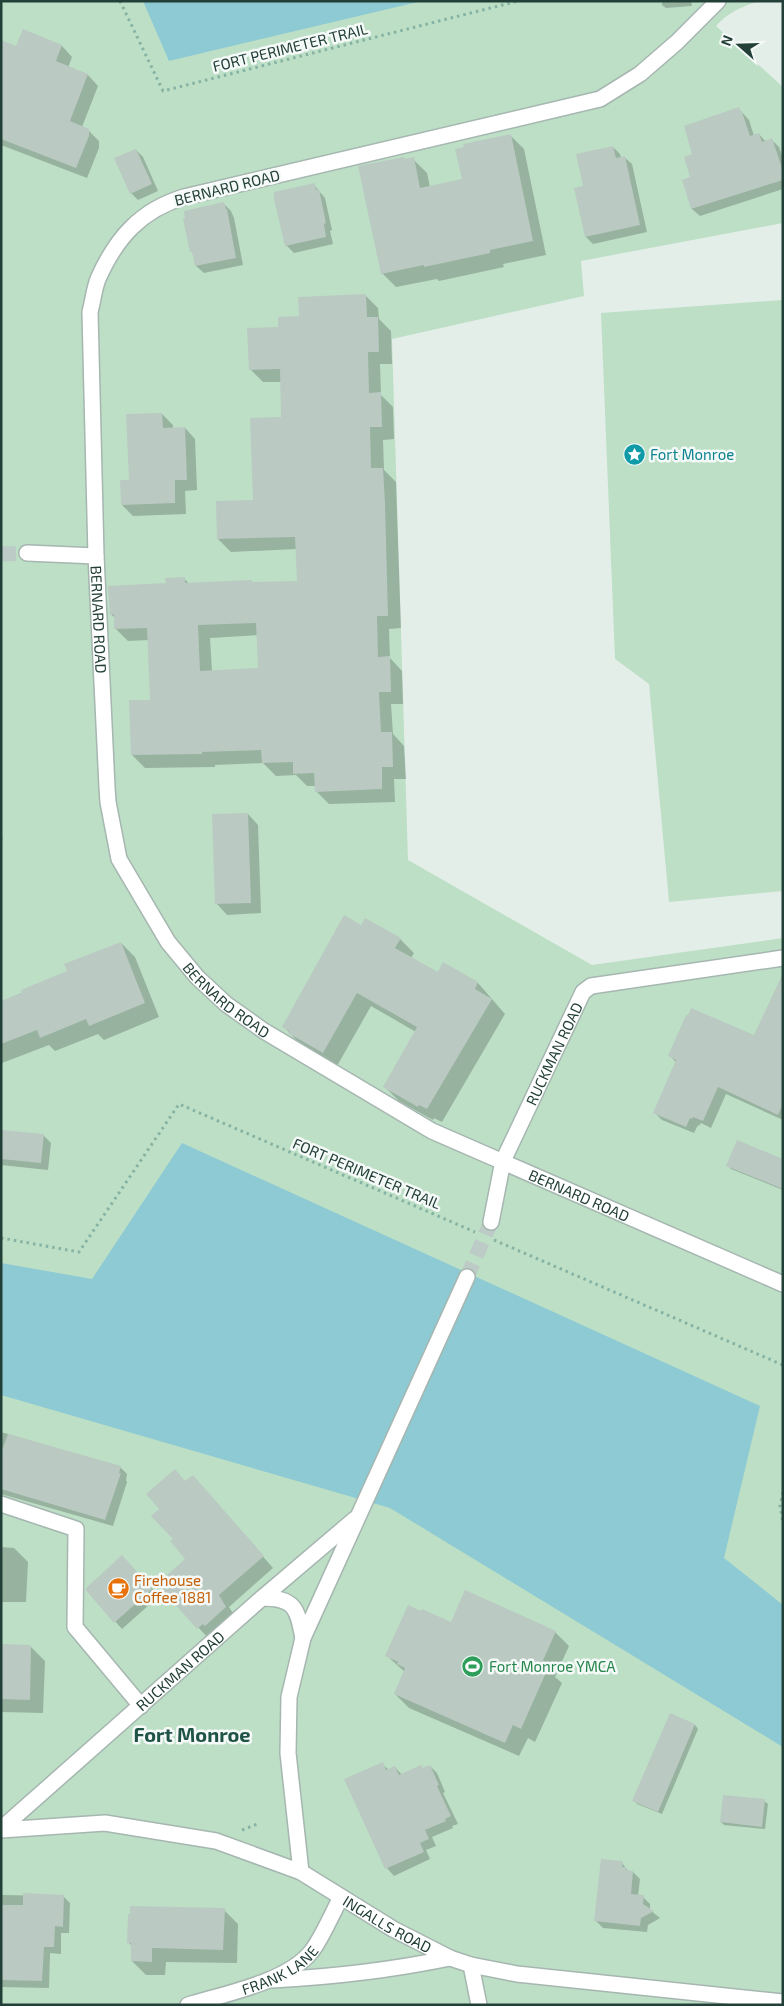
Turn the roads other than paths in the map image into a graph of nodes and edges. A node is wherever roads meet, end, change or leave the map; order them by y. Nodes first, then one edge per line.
1 (718, 1) edge
2 (27, 553) tunnel mouth
3 (96, 556) junction
4 (783, 958) edge
5 (503, 1161) junction
6 (491, 1222) tunnel mouth
7 (467, 1277) tunnel mouth
8 (783, 1284) edge
9 (1, 1504) edge
10 (360, 1515) junction
11 (262, 1598) junction
12 (303, 1638) junction
13 (141, 1706) junction
14 (1, 1829) edge
15 (301, 1872) junction
16 (341, 1897) junction
17 (450, 1958) junction
18 (471, 1965) junction
19 (266, 1981) junction
20 (783, 2002) edge
21 (188, 2005) edge
22 (479, 2005) edge

1 - 3 street, BERNARD ROAD
2 - 3 street
3 - 5 street, BERNARD ROAD
4 - 5 street, RUCKMAN ROAD
5 - 6 street, RUCKMAN ROAD
5 - 8 street, BERNARD ROAD
7 - 10 street, RUCKMAN ROAD
9 - 13 street
10 - 11 street, RUCKMAN ROAD
10 - 12 street, RUCKMAN ROAD
11 - 12 street
11 - 13 street, RUCKMAN ROAD
12 - 15 street, RUCKMAN ROAD
13 - 14 street, RUCKMAN ROAD
14 - 15 street, INGALLS ROAD
15 - 16 street, INGALLS ROAD
16 - 17 street, INGALLS ROAD
16 - 19 street, FRANK LANE
17 - 18 street, INGALLS ROAD
17 - 19 street
18 - 20 street, INGALLS ROAD
18 - 22 street
19 - 21 street, FRANK LANE

